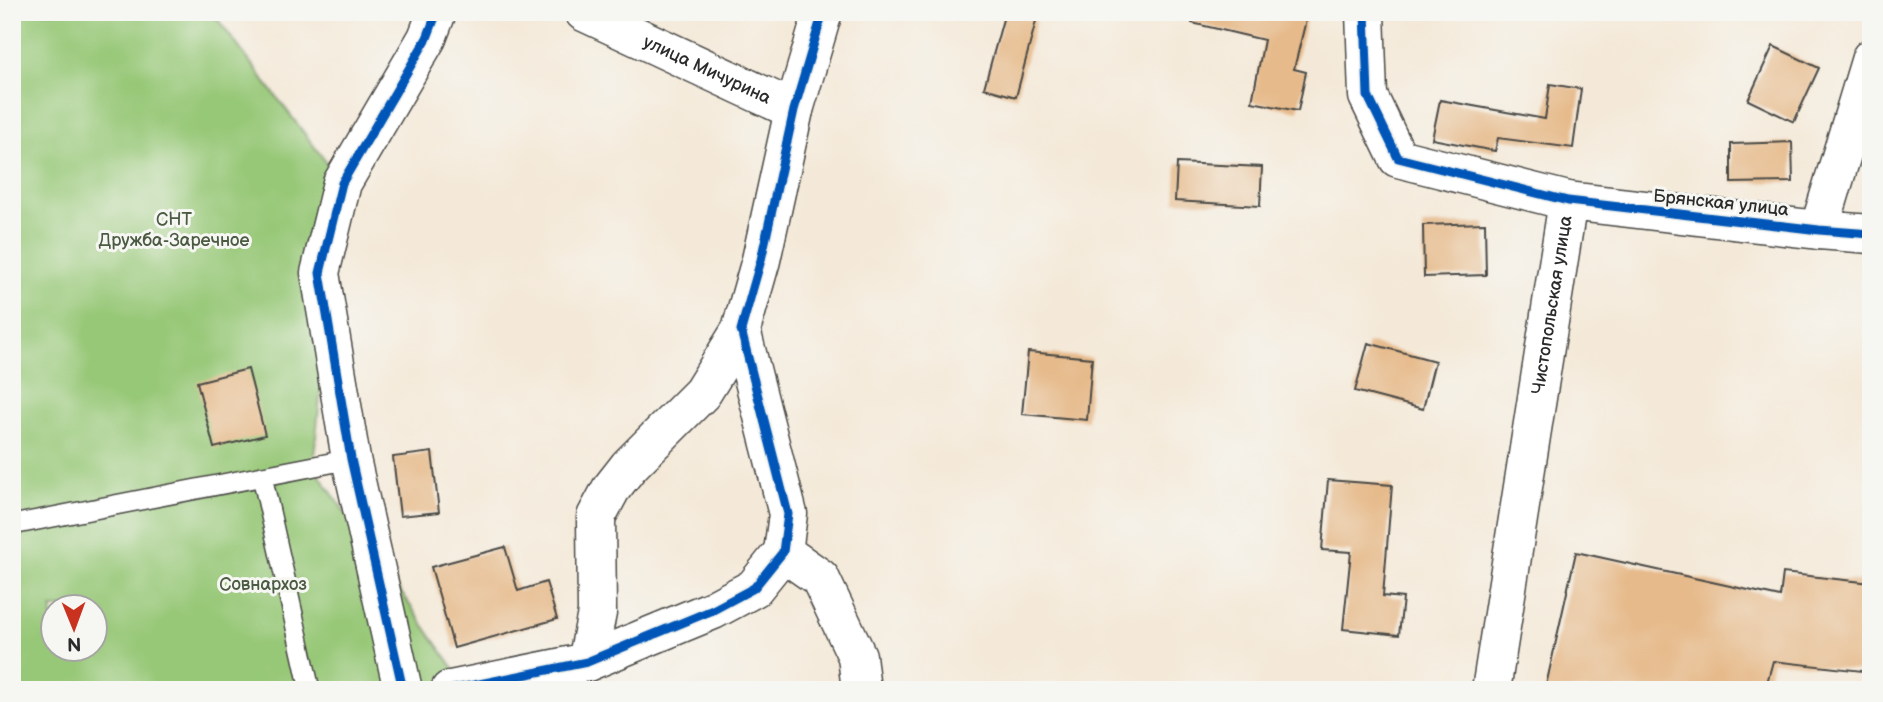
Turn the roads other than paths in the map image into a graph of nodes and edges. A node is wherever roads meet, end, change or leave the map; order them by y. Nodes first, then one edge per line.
1 (436, 12) edge
2 (584, 12) edge
3 (824, 12) edge
4 (1365, 12) edge
5 (1871, 58) edge
6 (794, 110) junction
7 (1568, 201) junction
8 (1819, 230) junction
9 (1871, 234) edge
10 (741, 330) junction
11 (351, 458) junction
12 (262, 476) junction
13 (12, 525) edge
14 (783, 552) junction
15 (587, 662) junction
16 (310, 690) edge
17 (403, 690) edge
18 (450, 690) edge
19 (861, 690) edge
20 (1491, 690) edge

1 - 11 street
2 - 6 street, улица Мичурина
3 - 6 street
4 - 7 street, Чистопольская улица
5 - 8 street
6 - 10 street
7 - 8 street, Брянская улица
7 - 20 street, Чистопольская улица
8 - 9 street, Брянская улица
10 - 14 street
10 - 15 street
11 - 12 lane
11 - 17 street
12 - 13 lane
12 - 16 lane
14 - 15 street
14 - 19 street
15 - 18 street

